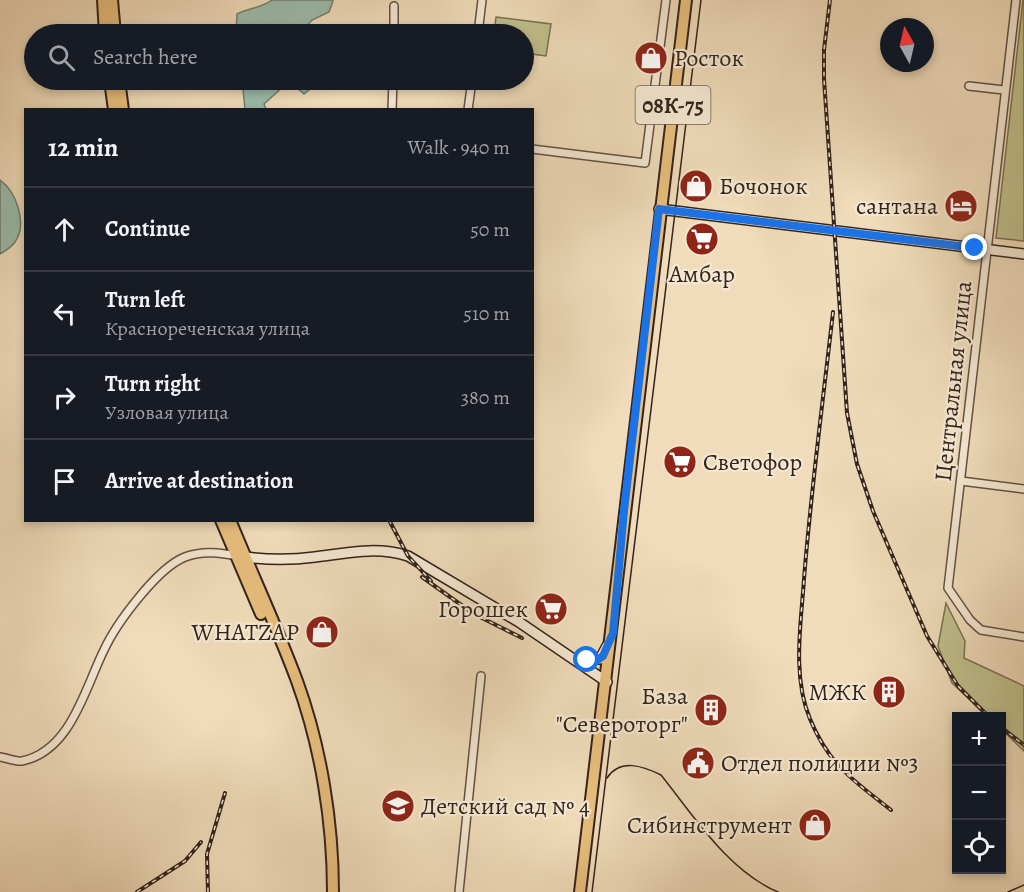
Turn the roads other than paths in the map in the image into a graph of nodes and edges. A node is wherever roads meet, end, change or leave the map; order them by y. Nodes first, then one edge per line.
1 (103, 0) edge
2 (112, 0) edge
3 (482, 0) edge
4 (666, 0) edge
5 (686, 0) edge
6 (1016, 0) edge
7 (394, 6) dead end
8 (104, 24) edge
9 (114, 24) edge
10 (394, 24) edge
11 (479, 24) edge
12 (969, 87) dead end
13 (111, 90) edge
14 (120, 90) edge
15 (393, 90) edge
16 (471, 90) edge
17 (1004, 90) junction
18 (114, 108) edge
19 (123, 108) edge
20 (392, 108) edge
21 (468, 108) edge
22 (534, 149) edge
23 (659, 209) junction
24 (988, 249) junction
25 (1024, 254) edge
26 (961, 481) junction
27 (1024, 489) edge
28 (221, 522) edge
29 (231, 522) edge
30 (240, 556) junction
31 (613, 633) junction
32 (1024, 637) edge
33 (573, 658) junction
34 (481, 675) dead end
35 (607, 682) junction
36 (0, 757) edge
37 (333, 892) edge
38 (462, 892) edge
39 (580, 892) edge

1 - 8 main road
2 - 9 main road
3 - 11 street
4 - 22 street
5 - 23 main road, 08К-75
6 - 17 street, Центральная улица
7 - 10 street
12 - 17 street
13 - 18 main road
14 - 19 main road
15 - 20 street
16 - 21 street
17 - 24 street, Центральная улица
23 - 24 street
23 - 31 main road, 08К-75
24 - 25 street
24 - 26 street, Центральная улица
26 - 27 street
26 - 32 street, Центральная улица
28 - 30 main road
29 - 30 main road
30 - 33 street
30 - 36 street
30 - 37 main road
31 - 33 street
31 - 35 main road, 08К-75
33 - 35 street
34 - 38 street
35 - 39 main road, 08К-75

